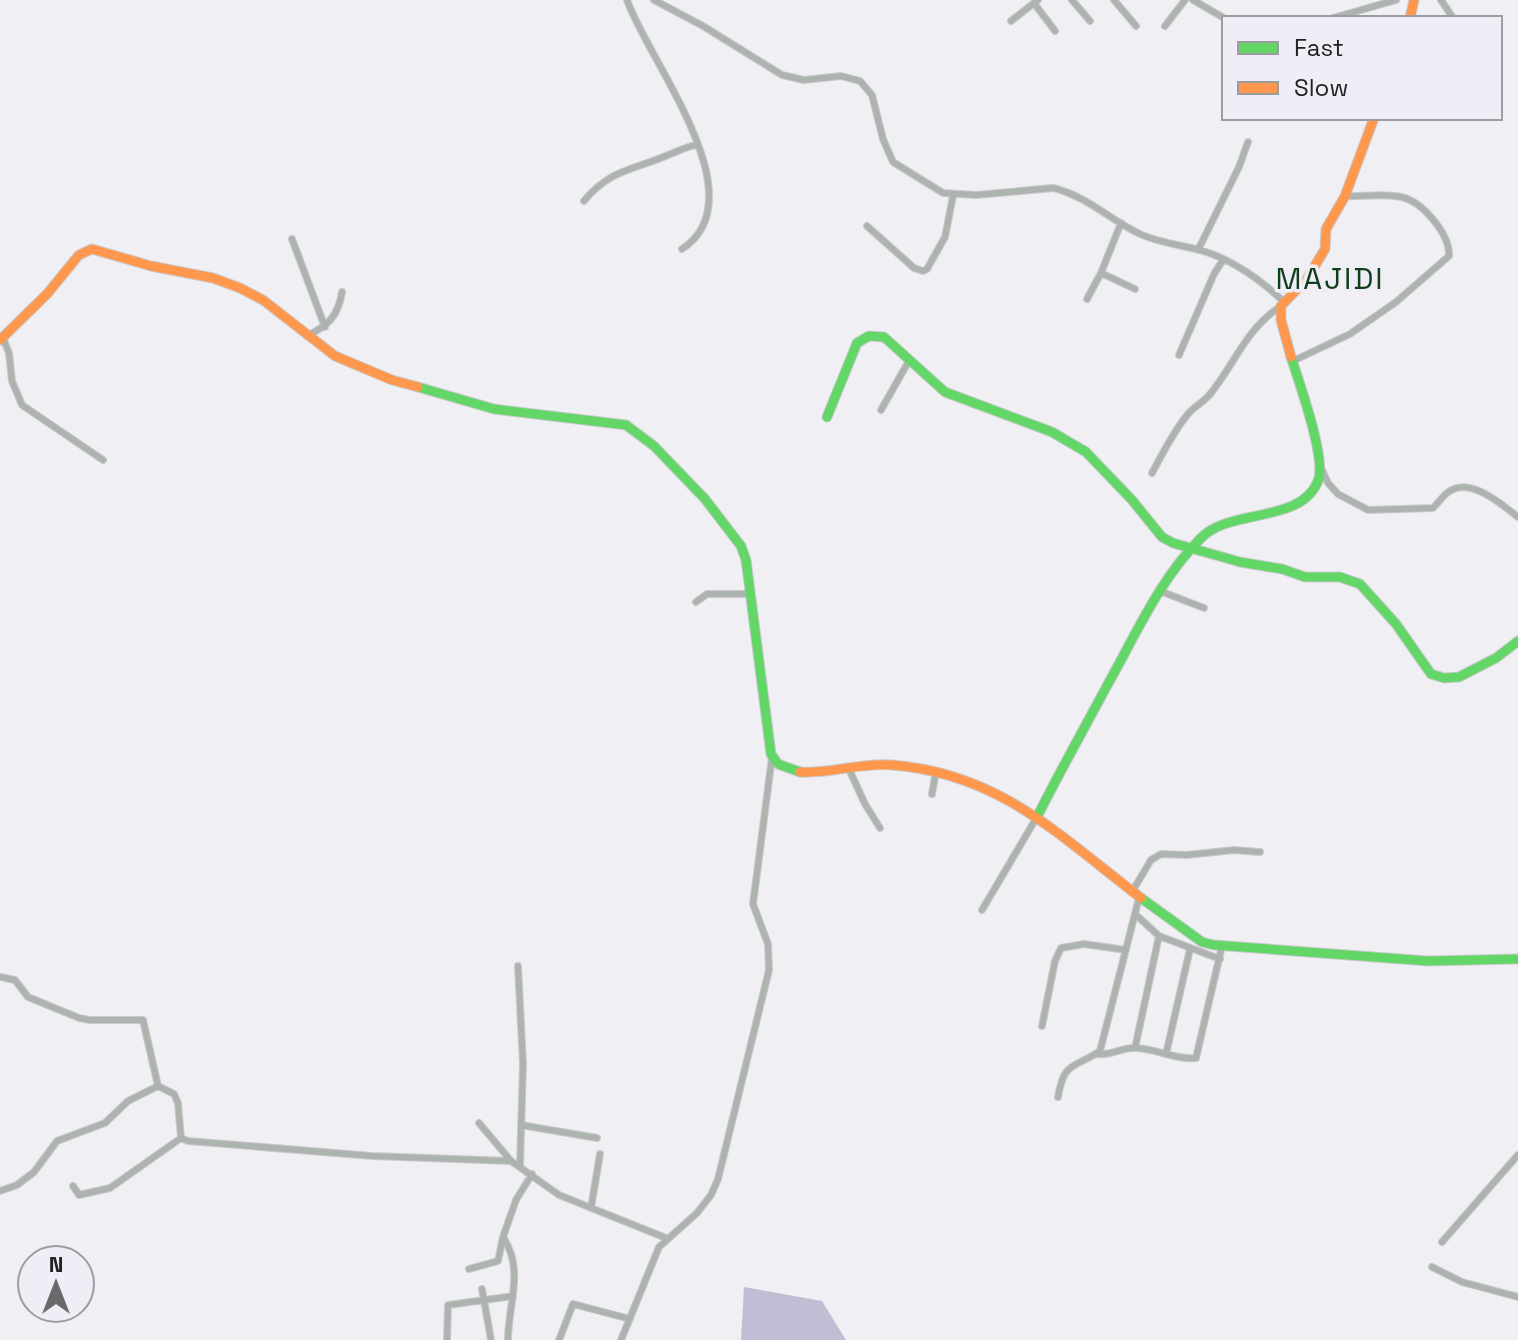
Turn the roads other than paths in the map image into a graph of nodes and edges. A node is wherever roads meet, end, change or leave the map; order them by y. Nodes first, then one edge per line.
1 (627, 0) edge
2 (654, 0) edge
3 (1072, 0) edge
4 (1114, 0) edge
5 (1185, 0) edge
6 (1193, 0) edge
7 (1396, 0) edge
8 (1036, 2) edge
9 (1340, 16) edge
10 (1222, 17) edge
11 (1011, 21) dead end
12 (1090, 21) dead end
13 (1136, 26) dead end
14 (1165, 26) dead end
15 (1055, 31) dead end
16 (1373, 120) edge
17 (1248, 142) dead end
18 (698, 145) junction
19 (953, 196) junction
20 (1345, 196) junction
21 (584, 201) dead end
22 (1121, 223) junction
23 (867, 226) dead end
24 (292, 239) dead end
25 (682, 249) dead end
26 (1198, 250) junction
27 (1223, 260) junction
28 (1101, 273) junction
29 (1135, 289) dead end
30 (342, 292) dead end
31 (1087, 299) dead end
32 (1283, 304) junction
33 (325, 327) junction
34 (307, 336) junction
35 (2, 339) edge
36 (1179, 355) dead end
37 (910, 359) junction
38 (1293, 361) junction
39 (881, 410) dead end
40 (827, 417) dead end
41 (103, 460) dead end
42 (1321, 468) junction
43 (1152, 473) dead end
44 (1518, 517) edge
45 (1191, 549) junction
46 (1160, 591) junction
47 (749, 594) junction
48 (696, 602) dead end
49 (1204, 608) dead end
50 (1518, 641) edge
51 (772, 757) junction
52 (848, 767) junction
53 (936, 771) junction
54 (932, 794) dead end
55 (1037, 817) junction
56 (880, 828) dead end
57 (1260, 852) dead end
58 (1136, 895) junction
59 (982, 910) dead end
60 (1135, 914) junction
61 (1159, 936) junction
62 (1222, 946) junction
63 (1190, 949) junction
64 (1126, 950) junction
65 (1220, 959) junction
66 (1518, 959) edge
67 (518, 966) dead end
68 (0, 977) edge
69 (1042, 1026) dead end
70 (1135, 1048) junction
71 (1097, 1054) junction
72 (1166, 1054) junction
73 (158, 1086) junction
74 (1058, 1097) dead end
75 (479, 1123) dead end
76 (521, 1125) junction
77 (181, 1138) junction
78 (597, 1138) dead end
79 (600, 1154) dead end
80 (1518, 1155) edge
81 (511, 1161) junction
82 (520, 1165) junction
83 (532, 1174) junction
84 (73, 1186) dead end
85 (0, 1191) edge
86 (591, 1208) junction
87 (503, 1237) junction
88 (666, 1238) junction
89 (1442, 1242) dead end
90 (1432, 1267) dead end
91 (469, 1269) dead end
92 (482, 1289) dead end
93 (513, 1296) junction
94 (1518, 1297) edge
95 (484, 1301) junction
96 (630, 1319) junction
97 (447, 1340) edge
98 (491, 1340) edge
99 (508, 1340) edge
100 (559, 1340) edge
101 (621, 1340) edge

1 - 18 street
2 - 19 street
3 - 12 street
4 - 13 street
5 - 14 street
6 - 10 street
7 - 9 street
8 - 11 street
8 - 15 street
16 - 20 street
17 - 26 street
18 - 21 street
18 - 25 street
19 - 22 street
19 - 23 street
20 - 32 street
20 - 38 street
22 - 26 street
22 - 28 street
24 - 33 street
26 - 27 street
27 - 32 street
27 - 36 street
28 - 29 street
28 - 31 street
30 - 33 street
32 - 38 street
32 - 43 street
33 - 34 street
34 - 35 street
34 - 47 street
35 - 41 street
37 - 39 street
37 - 40 street
37 - 45 street
38 - 42 street
42 - 44 street
42 - 45 street
45 - 46 street
45 - 50 street
46 - 49 street
46 - 55 street
47 - 48 street
47 - 51 street
51 - 52 street
51 - 88 street
52 - 53 street
52 - 56 street
53 - 54 street
53 - 55 street
55 - 58 street
55 - 59 street
57 - 58 street
58 - 60 street
58 - 62 street
60 - 61 street
60 - 64 street
61 - 63 street
61 - 70 street
62 - 65 street
62 - 66 street
63 - 65 street
63 - 72 street
64 - 69 street
64 - 71 street
65 - 72 street
67 - 76 street
68 - 73 street
70 - 71 street
70 - 72 street
71 - 74 street
73 - 77 street
73 - 85 street
75 - 81 street
76 - 78 street
76 - 82 street
77 - 81 street
77 - 84 street
79 - 86 street
80 - 89 street
81 - 82 street
82 - 83 street
83 - 86 street
83 - 87 street
86 - 88 street
87 - 91 street
87 - 93 street
88 - 96 street
90 - 94 street
92 - 95 street
93 - 95 street
93 - 99 street
95 - 97 street
95 - 98 street
96 - 100 street
96 - 101 street

